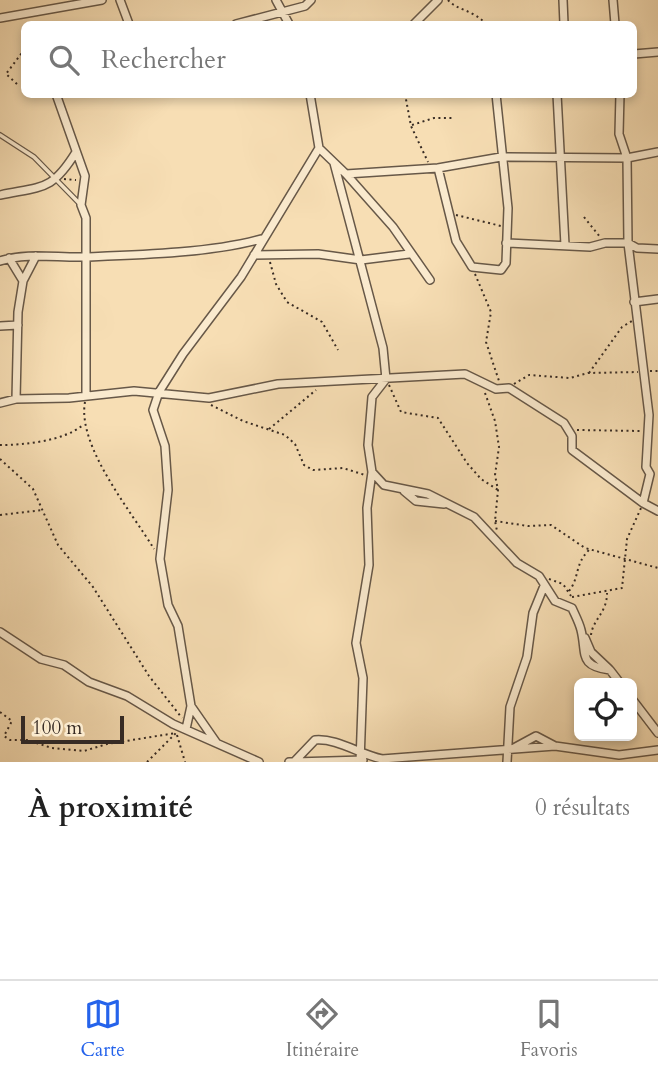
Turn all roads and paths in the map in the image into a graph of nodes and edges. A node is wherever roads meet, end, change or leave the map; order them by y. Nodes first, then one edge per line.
1 (102, 0) edge
2 (120, 0) edge
3 (276, 0) edge
4 (311, 0) edge
5 (438, 0) edge
6 (448, 0) edge
7 (563, 0) edge
8 (613, 0) edge
9 (280, 11) junction
10 (23, 15) junction
11 (0, 18) edge
12 (26, 21) edge
13 (128, 21) edge
14 (246, 21) edge
15 (287, 21) edge
16 (417, 21) edge
17 (483, 21) edge
18 (564, 21) edge
19 (615, 21) edge
20 (658, 52) edge
21 (21, 54) edge
22 (637, 54) edge
23 (0, 71) edge
24 (6, 74) junction
25 (17, 84) dead end
26 (57, 98) edge
27 (311, 98) edge
28 (406, 98) edge
29 (496, 98) edge
30 (557, 98) edge
31 (620, 98) edge
32 (453, 118) dead end
33 (411, 126) junction
34 (0, 135) edge
35 (319, 148) junction
36 (76, 152) junction
37 (658, 152) edge
38 (501, 157) junction
39 (559, 158) junction
40 (627, 158) junction
41 (334, 163) junction
42 (438, 168) junction
43 (346, 174) junction
44 (85, 176) junction
45 (57, 179) junction
46 (0, 195) edge
47 (81, 205) junction
48 (452, 213) junction
49 (584, 217) dead end
50 (507, 229) junction
51 (261, 239) junction
52 (506, 243) junction
53 (605, 243) junction
54 (628, 243) junction
55 (565, 245) junction
56 (658, 249) edge
57 (267, 254) junction
58 (409, 254) junction
59 (254, 255) junction
60 (36, 256) junction
61 (85, 257) junction
62 (9, 258) junction
63 (361, 260) junction
64 (0, 261) edge
65 (472, 267) junction
66 (23, 281) junction
67 (430, 281) dead end
68 (658, 299) edge
69 (634, 302) junction
70 (635, 319) junction
71 (18, 325) junction
72 (0, 326) edge
73 (338, 350) dead end
74 (643, 371) junction
75 (658, 371) edge
76 (588, 373) junction
77 (475, 377) junction
78 (386, 379) junction
79 (323, 382) junction
80 (509, 388) junction
81 (159, 392) junction
82 (86, 395) junction
83 (16, 399) junction
84 (193, 399) junction
85 (0, 403) edge
86 (564, 423) junction
87 (84, 424) junction
88 (269, 429) junction
89 (649, 438) junction
90 (0, 445) edge
91 (0, 459) edge
92 (371, 475) junction
93 (498, 490) junction
94 (643, 503) junction
95 (43, 510) junction
96 (658, 511) edge
97 (0, 516) edge
98 (495, 522) junction
99 (499, 541) junction
100 (590, 549) junction
101 (160, 559) junction
102 (625, 560) junction
103 (658, 568) edge
104 (539, 576) junction
105 (544, 586) junction
106 (568, 592) junction
107 (608, 592) junction
108 (572, 597) junction
109 (572, 608) junction
110 (0, 632) edge
111 (593, 643) dead end
112 (616, 678) edge
113 (191, 706) junction
114 (637, 706) edge
115 (0, 712) edge
116 (173, 724) junction
117 (186, 727) junction
118 (176, 733) junction
119 (658, 733) edge
120 (216, 743) junction
121 (555, 746) junction
122 (658, 750) edge
123 (509, 751) junction
124 (360, 759) edge
125 (147, 762) edge
126 (185, 762) edge
127 (259, 762) edge
128 (292, 762) edge
129 (507, 762) edge

1 - 10 street
2 - 13 street
3 - 9 street
4 - 9 street
5 - 16 street
6 - 17 path
7 - 18 street
8 - 19 street
9 - 14 street
9 - 15 street
10 - 11 street
10 - 12 street
20 - 22 street
21 - 24 path
23 - 24 path
24 - 25 path
26 - 36 street
27 - 35 street
28 - 33 path
29 - 38 street
30 - 39 street
31 - 40 street
32 - 33 path
33 - 42 path
34 - 45 lane
35 - 41 street
35 - 51 street
36 - 44 street
36 - 45 street
37 - 40 street
38 - 39 street
38 - 42 street
38 - 50 street
39 - 40 street
39 - 55 street
40 - 54 street
41 - 43 street
41 - 63 street
42 - 43 street
42 - 48 street
43 - 58 street
44 - 45 path
44 - 47 street
45 - 46 street
45 - 47 lane
47 - 61 street
48 - 50 path
48 - 65 street
49 - 53 path
50 - 52 street
51 - 59 street
51 - 61 street
52 - 55 street
52 - 65 street
53 - 54 street
53 - 55 street
54 - 56 street
54 - 69 street
57 - 59 street
57 - 63 street
57 - 73 path
58 - 63 street
58 - 67 street
59 - 81 street
60 - 61 street
60 - 62 street
60 - 66 street
61 - 82 street
62 - 64 street
62 - 66 street
63 - 78 street
65 - 80 path
66 - 71 street
68 - 69 street
69 - 70 street
70 - 74 street
70 - 76 path
71 - 72 street
71 - 83 street
74 - 75 path
74 - 76 path
74 - 89 street
76 - 80 path
77 - 78 street
77 - 80 street
77 - 93 path
78 - 79 street
78 - 92 street
78 - 93 path
79 - 84 street
79 - 88 path
80 - 86 street
81 - 82 street
81 - 84 street
81 - 101 street
82 - 83 street
82 - 87 path
83 - 85 street
84 - 88 path
86 - 89 path
86 - 94 street
87 - 90 path
87 - 101 path
88 - 92 path
89 - 94 street
91 - 95 path
92 - 99 street
92 - 124 street
93 - 98 path
94 - 96 street
94 - 102 path
95 - 97 path
95 - 117 path
98 - 99 path
98 - 100 path
99 - 104 street
100 - 102 path
100 - 106 path
101 - 113 street
102 - 103 path
102 - 107 path
104 - 105 street
104 - 106 path
105 - 109 street
105 - 123 street
106 - 108 path
107 - 108 path
107 - 111 path
108 - 109 path
109 - 112 street
110 - 116 street
113 - 117 street
113 - 120 street
114 - 119 street
115 - 118 path
116 - 117 street
116 - 118 path
117 - 120 street
118 - 125 path
118 - 126 path
120 - 127 street
121 - 122 street
121 - 123 street
121 - 123 street
123 - 124 street
123 - 129 street
124 - 128 street
124 - 128 street

